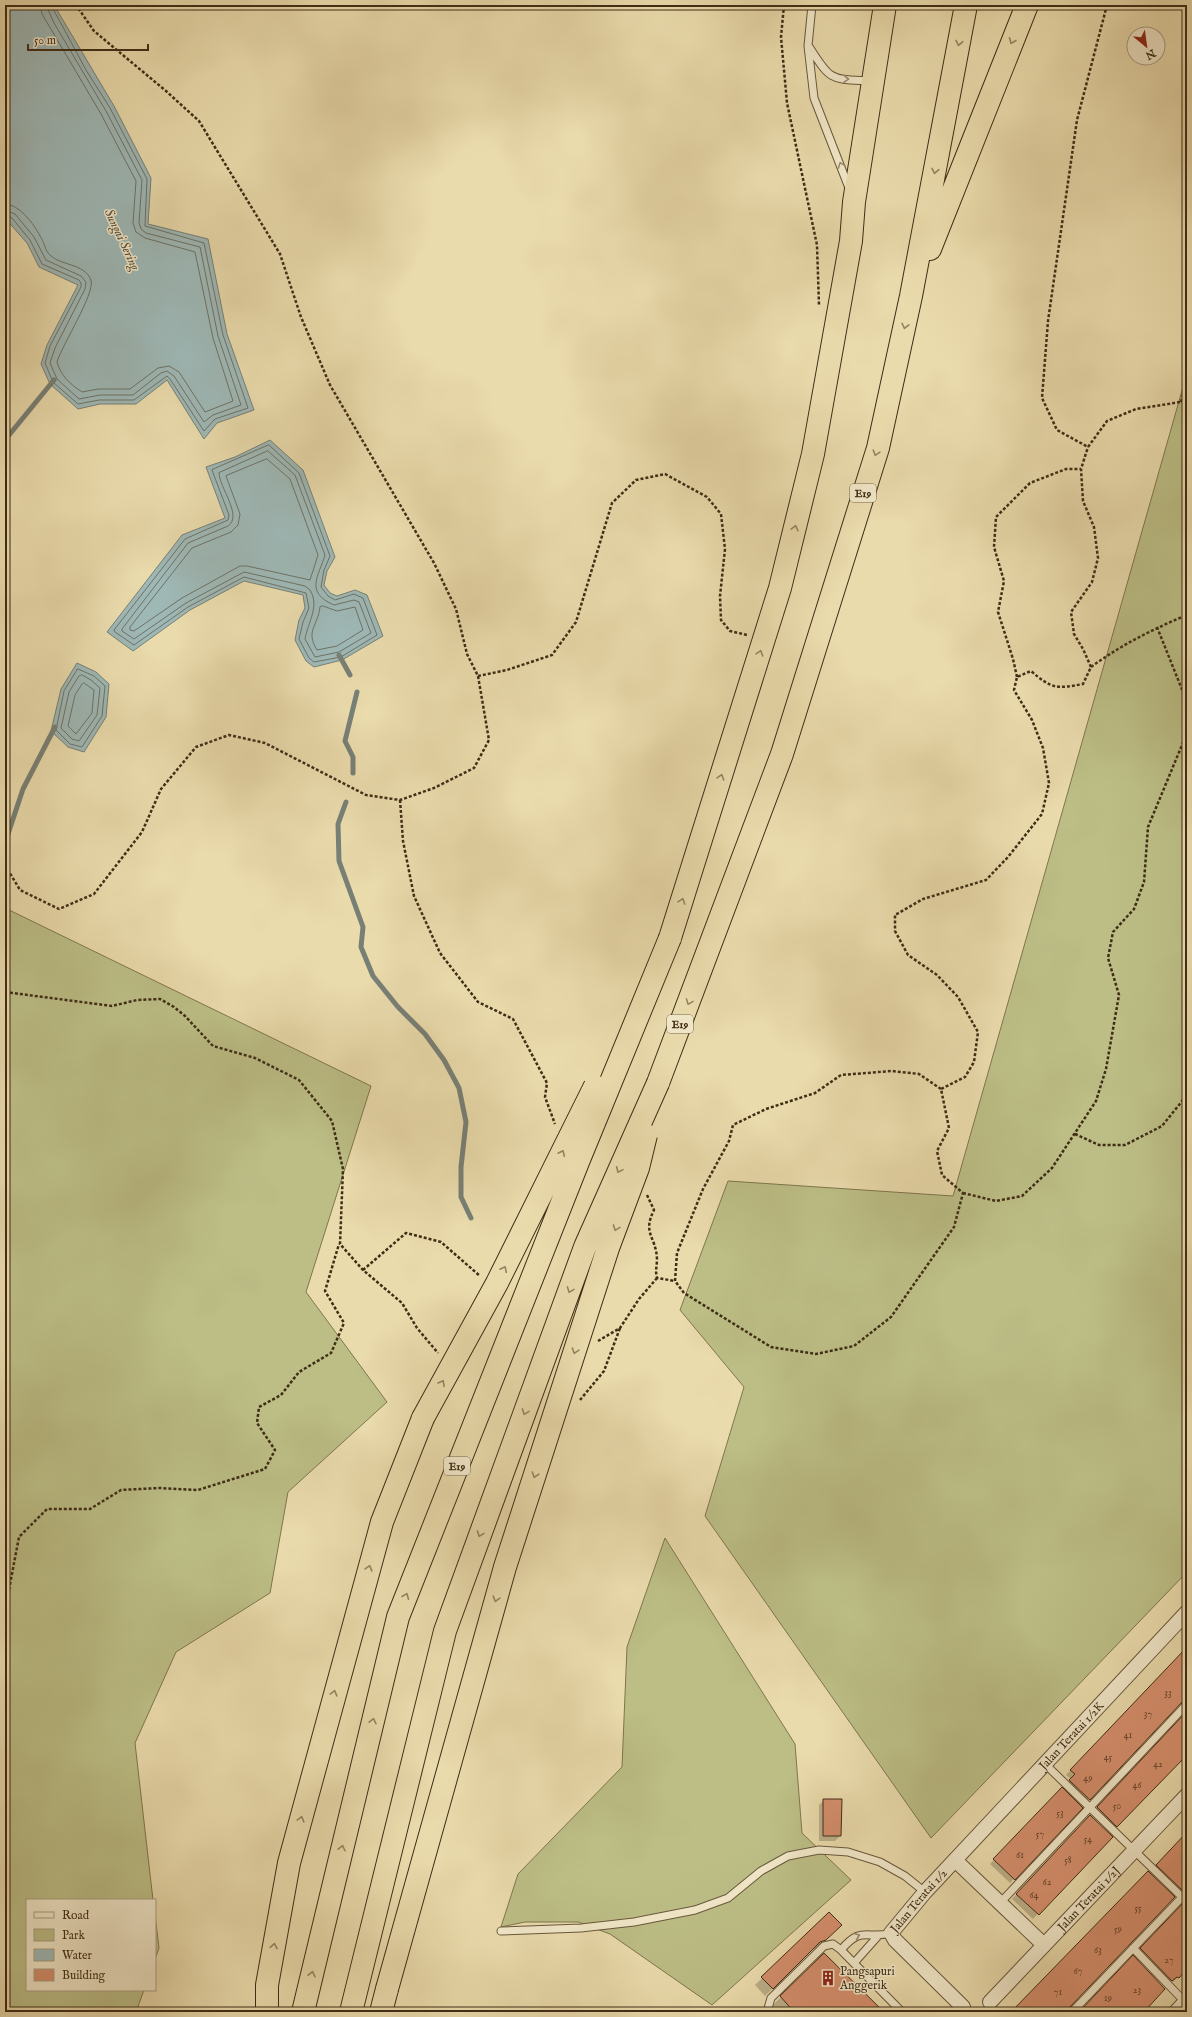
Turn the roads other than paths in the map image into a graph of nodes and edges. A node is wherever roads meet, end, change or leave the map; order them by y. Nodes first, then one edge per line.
1 (812, 5) edge
2 (885, 5) edge
3 (966, 5) edge
4 (1027, 5) edge
5 (808, 46) junction
6 (872, 81) junction
7 (854, 202) junction
8 (911, 296) junction
9 (670, 938) junction
10 (658, 1083) junction
11 (1187, 1612) edge
12 (1187, 1704) edge
13 (1045, 1764) junction
14 (1187, 1795) edge
15 (1090, 1807) junction
16 (1134, 1850) junction
17 (955, 1860) junction
18 (925, 1892) junction
19 (1185, 1894) edge
20 (1000, 1903) junction
21 (502, 1931) dead end
22 (885, 1934) junction
23 (1044, 1945) junction
24 (1133, 1948) junction
25 (841, 1950) junction
26 (854, 1963) junction
27 (990, 2002) dead end
28 (1183, 2005) edge
29 (267, 2012) edge
30 (303, 2012) edge
31 (351, 2012) edge
32 (382, 2012) edge
33 (766, 2012) edge
34 (902, 2012) edge
35 (964, 2012) edge
36 (1072, 2012) edge

1 - 5 lane
2 - 6 highway, E19
3 -> 8 highway, E19
4 -> 8 highway
5 -> 6 lane
7 -> 5 lane
6 - 7 highway, E19
9 -> 7 highway, E19
8 -> 10 highway, E19
29 -> 9 highway, bridge
30 -> 9 highway, E19, bridge
10 -> 31 highway, E19, bridge
10 -> 32 highway, bridge
11 - 13 street, Jalan Teratai 1/2K
12 - 15 lane
13 - 15 lane
13 - 17 street, Jalan Teratai 1/2K
14 - 16 street, Jalan Teratai 1/2J
15 - 16 lane
15 - 20 lane
16 - 19 lane
16 - 23 street, Jalan Teratai 1/2J
17 - 18 street, Jalan Teratai 1/2
17 - 20 street
18 - 21 lane
18 - 22 street, Jalan Teratai 1/2
19 - 24 lane
20 - 23 street
25 -> 22 lane
22 - 26 lane
22 - 35 street, Jalan Teratai 1/2
23 - 27 street, Jalan Teratai 1/2J
24 - 28 lane
24 - 36 lane
25 - 26 lane
25 - 33 lane
26 - 34 lane

